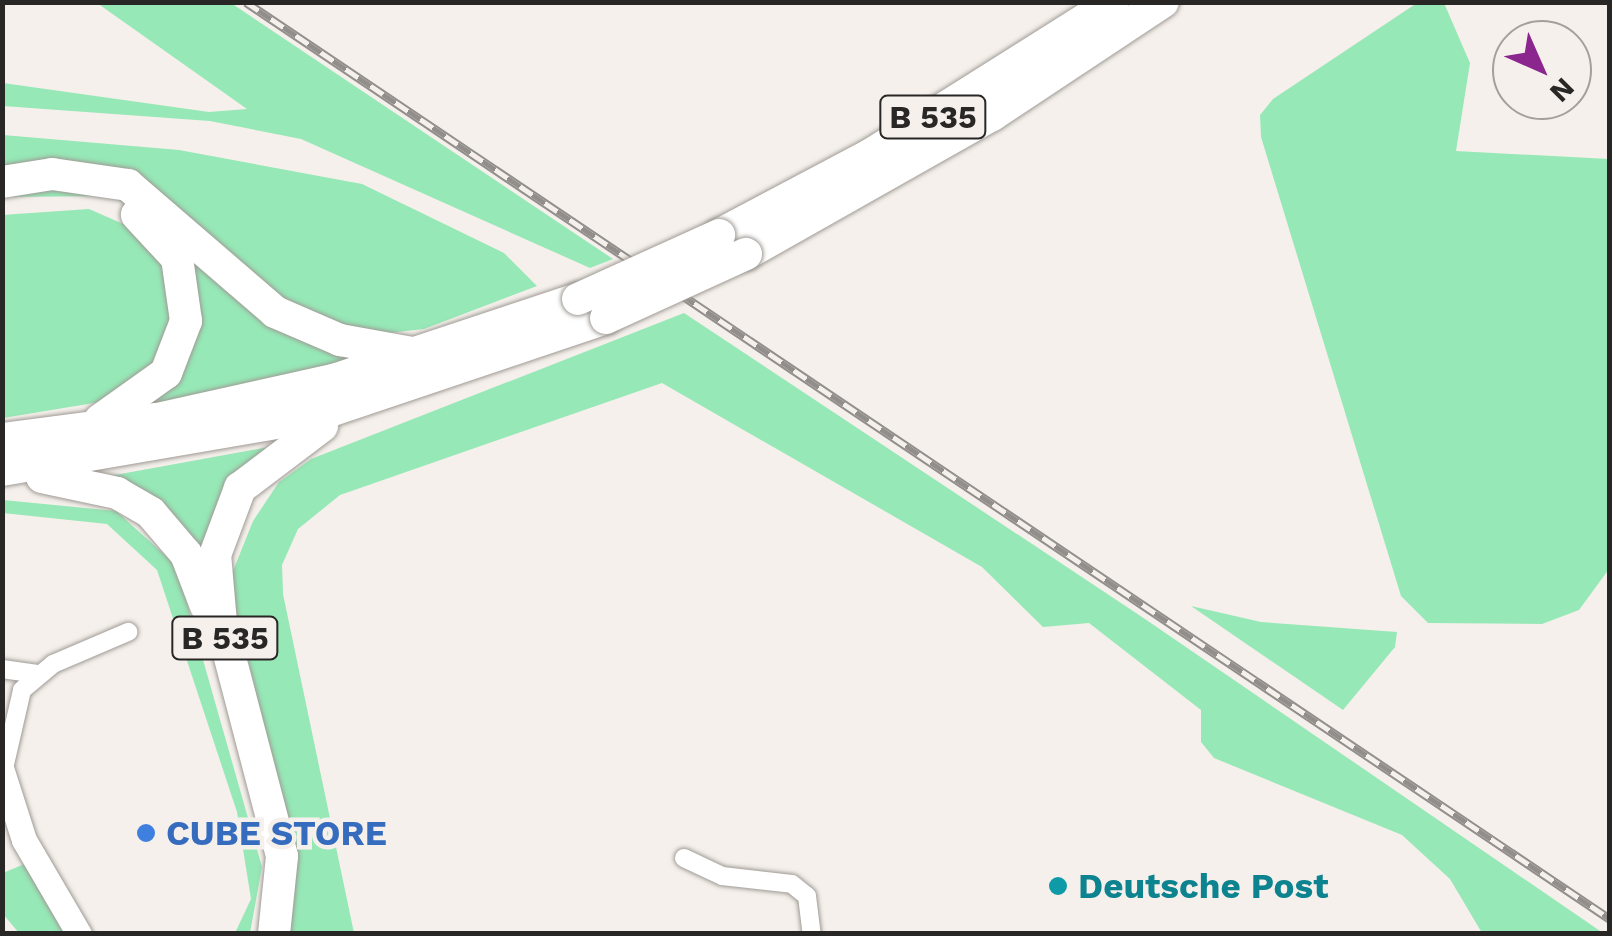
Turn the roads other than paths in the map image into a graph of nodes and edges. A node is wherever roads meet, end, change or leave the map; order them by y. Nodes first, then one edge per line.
1 (1113, 2) edge
2 (1163, 2) edge
3 (2, 182) edge
4 (2, 204) edge
5 (732, 244) junction
6 (423, 354) junction
7 (361, 405) junction
8 (68, 433) junction
9 (2, 439) edge
10 (3, 470) edge
11 (128, 632) dead end
12 (2, 668) edge
13 (36, 674) junction
14 (3, 772) edge
15 (684, 858) dead end
16 (79, 934) edge
17 (260, 934) edge
18 (274, 934) edge
19 (812, 934) edge

1 - 5 highway, B 535
2 - 5 highway, B 535
3 - 6 highway, B 535
4 - 8 highway, B 535
5 - 6 highway, B 535, bridge
5 - 7 highway, B 535, bridge
6 - 8 highway, B 535
7 - 10 highway, B 535
7 - 18 highway, B 535
8 - 9 highway, B 535
10 - 17 highway, B 535
11 - 13 street
12 - 13 street
13 - 14 street
14 - 16 street
15 - 19 street

